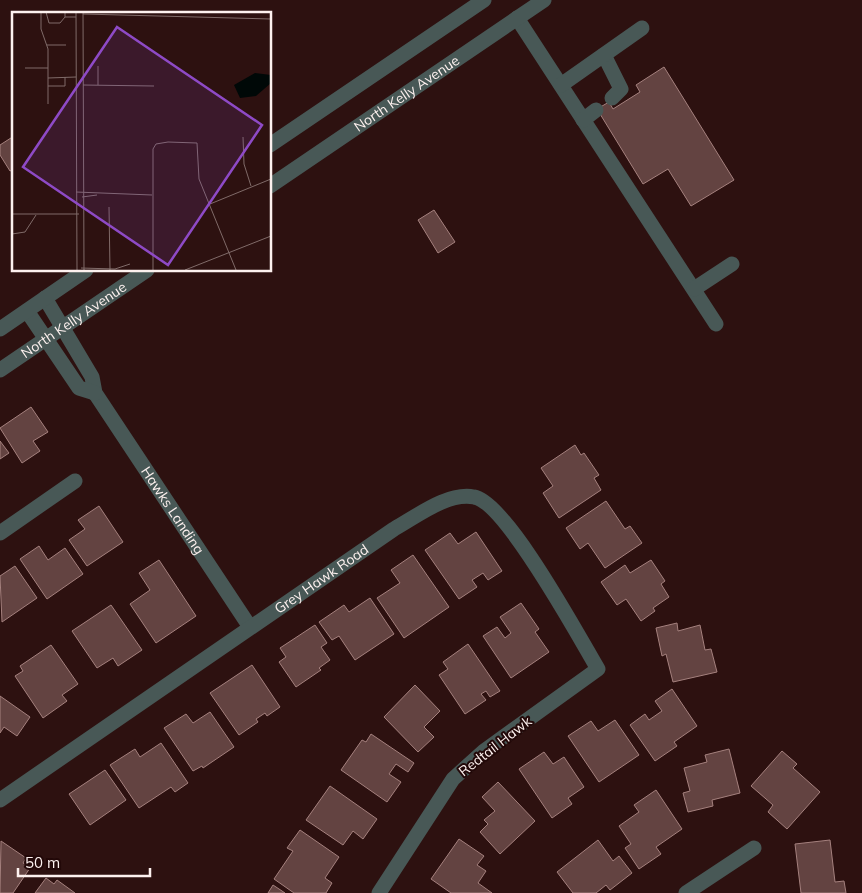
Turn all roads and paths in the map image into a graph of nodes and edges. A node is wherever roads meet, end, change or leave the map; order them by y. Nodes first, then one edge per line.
1 (484, 0) edge
2 (544, 0) edge
3 (517, 18) junction
4 (642, 28) dead end
5 (604, 55) junction
6 (561, 85) junction
7 (612, 98) dead end
8 (596, 110) dead end
9 (583, 120) junction
10 (271, 145) edge
11 (271, 185) edge
12 (732, 264) dead end
13 (85, 271) edge
14 (146, 271) edge
15 (694, 289) junction
16 (45, 298) junction
17 (26, 311) junction
18 (716, 324) dead end
19 (63, 327) junction
20 (0, 329) edge
21 (45, 339) junction
22 (0, 370) edge
23 (96, 394) junction
24 (75, 481) dead end
25 (0, 534) edge
26 (250, 626) junction
27 (598, 669) joint
28 (0, 800) edge
29 (754, 848) dead end
30 (379, 893) edge
31 (686, 893) edge

1 - 10 street
2 - 3 street, North Kelly Avenue
3 - 6 street
3 - 11 street, North Kelly Avenue
4 - 5 street
5 - 6 street
5 - 7 street
6 - 9 street
8 - 9 street
9 - 15 street
12 - 15 street
13 - 16 street
14 - 19 street, North Kelly Avenue
15 - 18 street
16 - 17 street
16 - 19 street, Hawks Landing
17 - 20 street
17 - 21 street, Hawks Landing
19 - 21 street, North Kelly Avenue
19 - 23 street, Hawks Landing
21 - 22 street, North Kelly Avenue
21 - 23 street, Hawks Landing
23 - 26 street, Hawks Landing
24 - 25 street
26 - 27 street, Grey Hawk Road
26 - 28 street, Grey Hawk Road
27 - 30 street, Redtail Hawk
29 - 31 street

